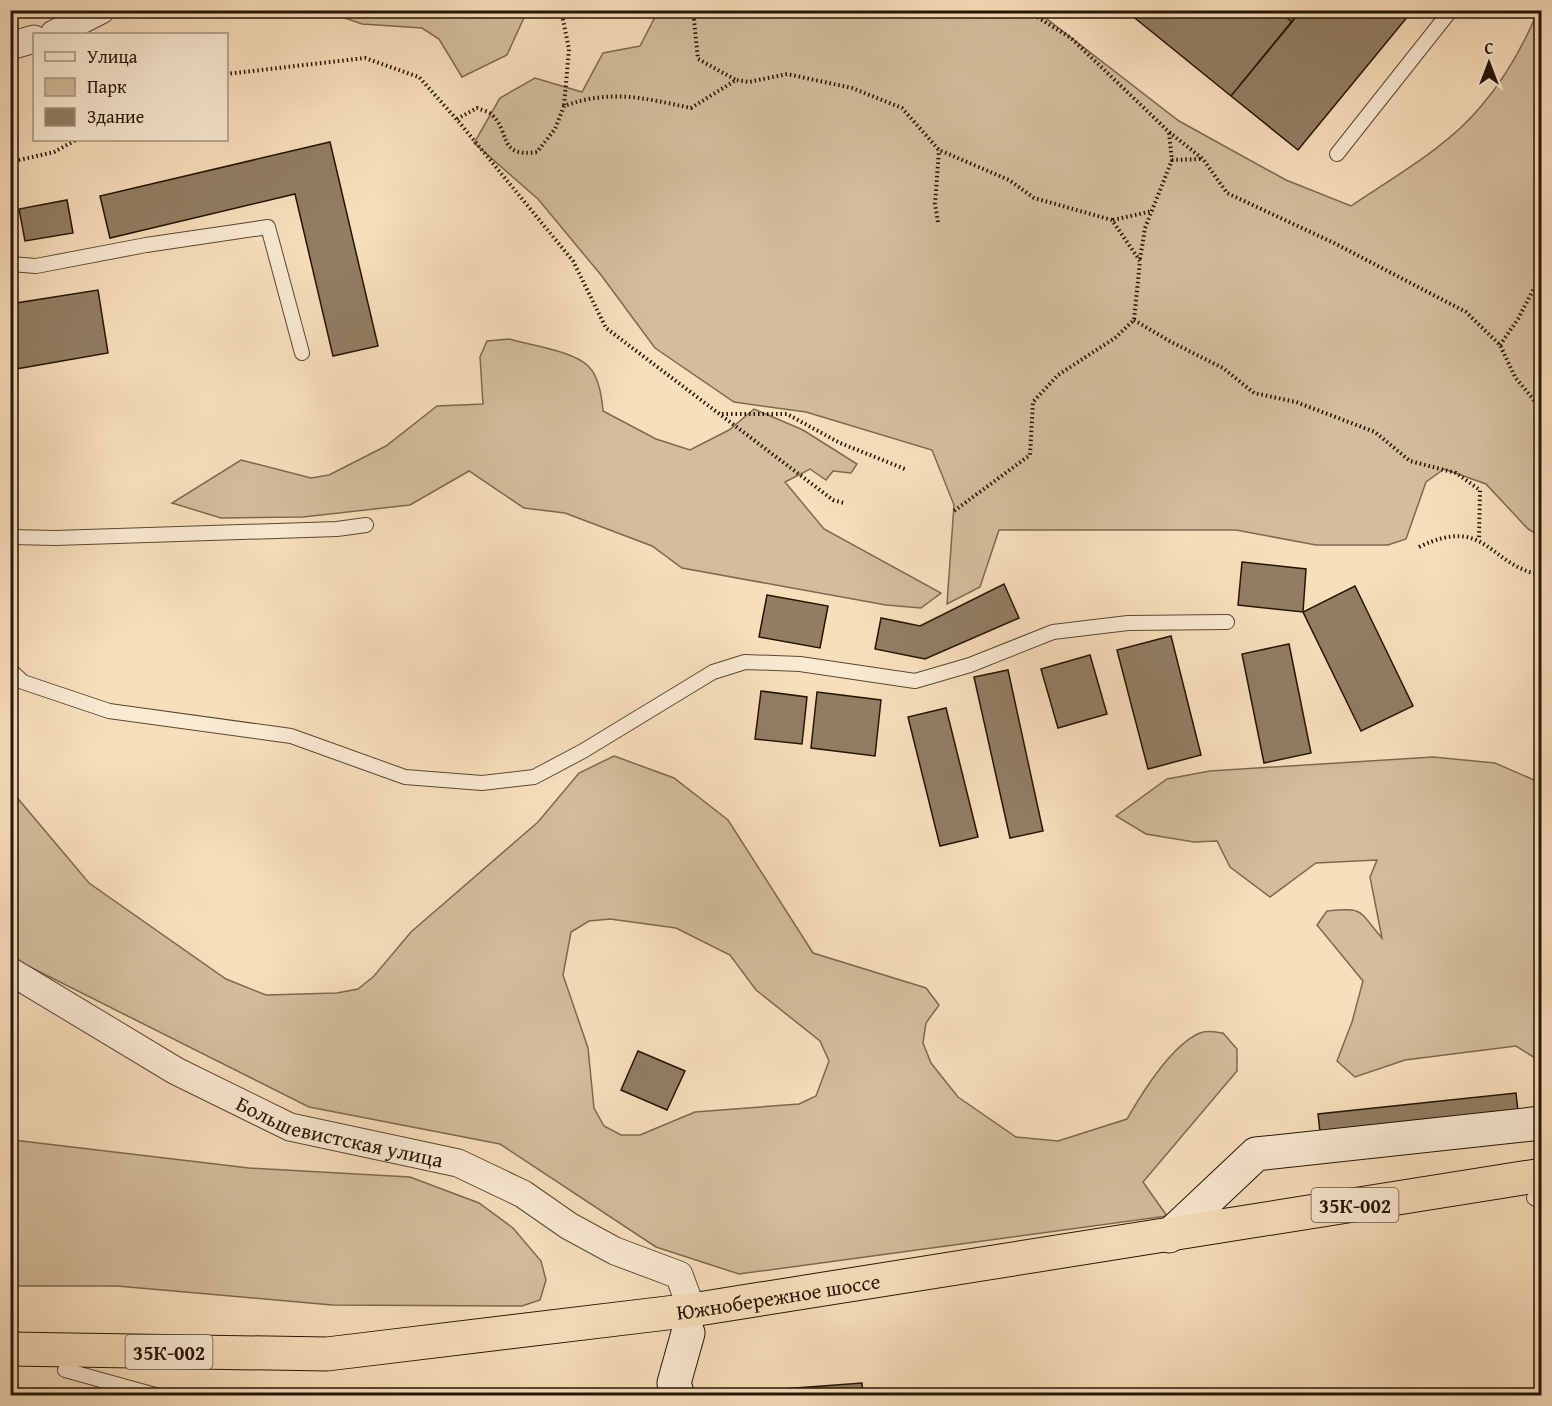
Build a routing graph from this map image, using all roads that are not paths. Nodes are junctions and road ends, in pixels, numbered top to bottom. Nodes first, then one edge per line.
1 (101, 10) edge
2 (1451, 10) edge
3 (56, 33) edge
4 (33, 39) edge
5 (10, 45) edge
6 (1337, 154) dead end
7 (10, 264) edge
8 (302, 353) dead end
9 (366, 525) dead end
10 (10, 537) edge
11 (1227, 621) dead end
12 (10, 670) edge
13 (10, 971) edge
14 (1542, 1124) edge
15 (1540, 1193) edge
16 (1169, 1236) junction
17 (690, 1321) junction
18 (10, 1349) edge
19 (10, 1369) edge
20 (66, 1370) junction
21 (159, 1395) edge
22 (678, 1395) edge

1 - 3 street
2 - 6 lane
4 - 5 street
7 - 8 lane
9 - 10 lane
11 - 12 lane
13 - 17 street, Большевистская улица
14 - 16 street
15 - 16 highway, Южнобережное шоссе / 35К-002
15 - 17 highway, Южнобережное шоссе
16 - 17 highway, Южнобережное шоссе
17 - 18 highway, Южнобережное шоссе / 35К-002
17 - 20 highway, Южнобережное шоссе / 35К-002
17 - 22 street
19 - 20 highway, Южнобережное шоссе / 35К-002
20 - 21 lane

